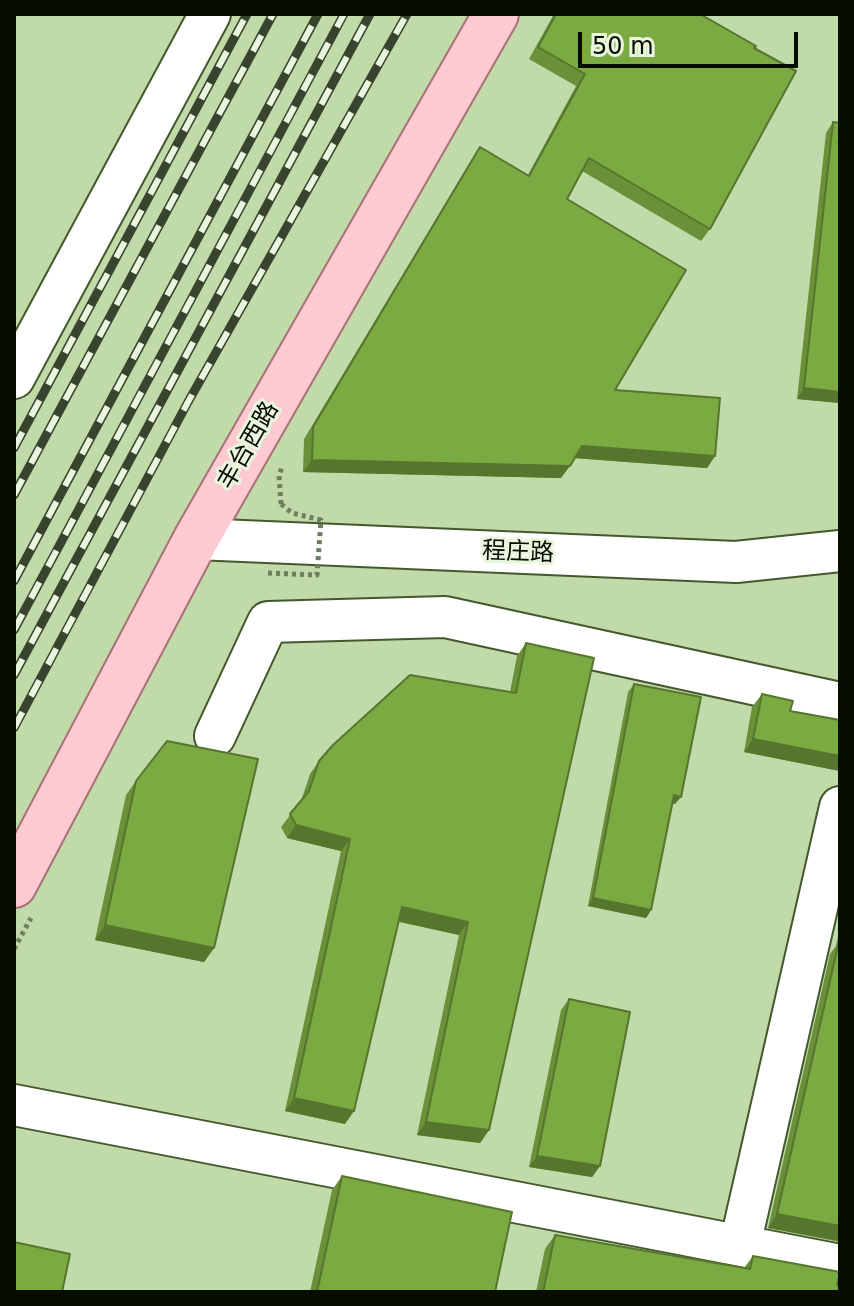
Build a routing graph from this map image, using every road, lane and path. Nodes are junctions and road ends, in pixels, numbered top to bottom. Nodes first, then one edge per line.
1 (210, 14) edge
2 (496, 14) edge
3 (14, 378) edge
4 (281, 504) dead end
5 (196, 539) junction
6 (840, 551) edge
7 (268, 573) dead end
8 (840, 703) edge
9 (215, 736) dead end
10 (840, 807) edge
11 (14, 885) edge
12 (14, 1105) edge
13 (740, 1245) junction
14 (840, 1265) edge

1 - 3 street
2 - 5 main road, 丰台西路
4 - 7 path, bridge
5 - 6 street, 程庄路
5 - 11 main road, 丰台西路
8 - 9 street
10 - 13 street
12 - 13 street
13 - 14 street

